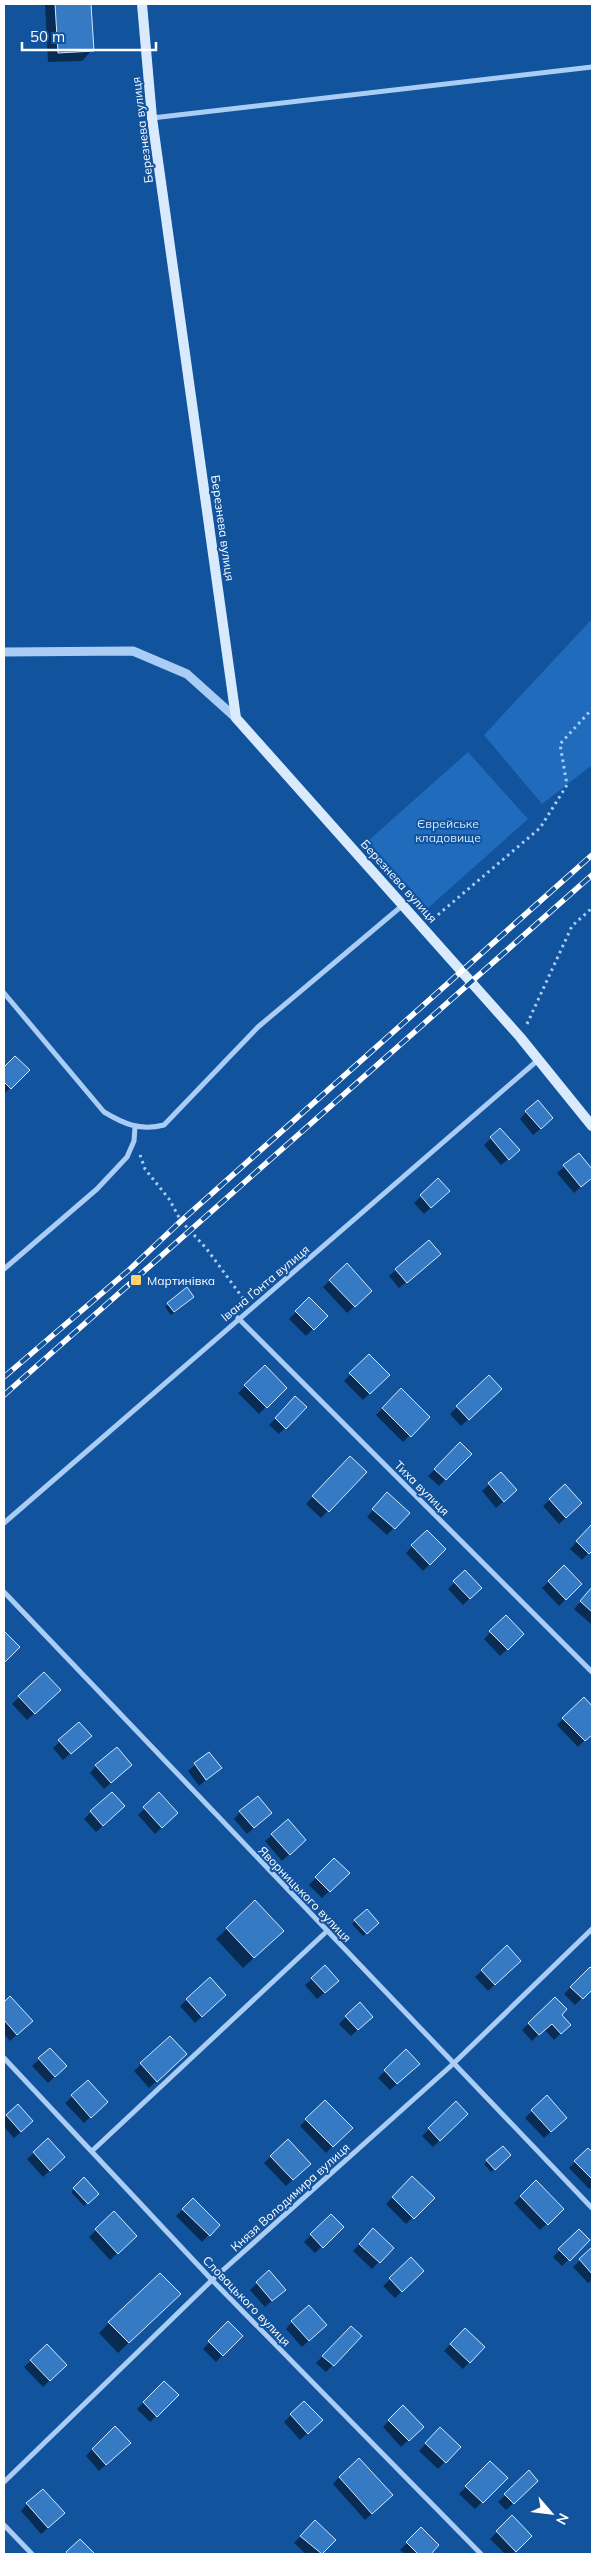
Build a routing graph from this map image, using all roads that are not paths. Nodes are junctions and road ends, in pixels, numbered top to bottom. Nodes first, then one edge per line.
1 (142, 4) edge
2 (592, 67) edge
3 (152, 118) junction
4 (4, 652) edge
5 (236, 718) junction
6 (403, 904) junction
7 (4, 993) edge
8 (539, 1059) junction
9 (592, 1126) edge
10 (135, 1127) junction
11 (4, 1269) edge
12 (238, 1318) junction
13 (4, 1523) edge
14 (4, 1592) edge
15 (592, 1672) edge
16 (592, 1929) edge
17 (326, 1932) junction
18 (4, 2058) edge
19 (453, 2064) junction
20 (92, 2151) junction
21 (592, 2208) edge
22 (212, 2280) junction
23 (4, 2482) edge
24 (4, 2525) edge
25 (32, 2554) edge
26 (481, 2554) edge

1 - 3 main road, Березнева вулиця
2 - 3 street
3 - 5 main road, Березнева вулиця
4 - 5 street
5 - 6 main road, Березнева вулиця
6 - 8 main road, Березнева вулиця
6 - 10 street
7 - 10 street
8 - 9 main road
8 - 12 street, Івана Ґонта вулиця
10 - 11 street
12 - 13 street, Івана Ґонта вулиця
12 - 15 street, Тиха вулиця
14 - 17 street, Яворницького вулиця
16 - 19 street, Князя Володимира вулиця
17 - 19 street, Яворницького вулиця
17 - 20 street
18 - 20 street, Словацького вулиця
19 - 21 street, Яворницького вулиця
19 - 22 street, Князя Володимира вулиця
20 - 22 street, Словацького вулиця
22 - 23 street, Князя Володимира вулиця
22 - 26 street, Словацького вулиця
24 - 25 street

